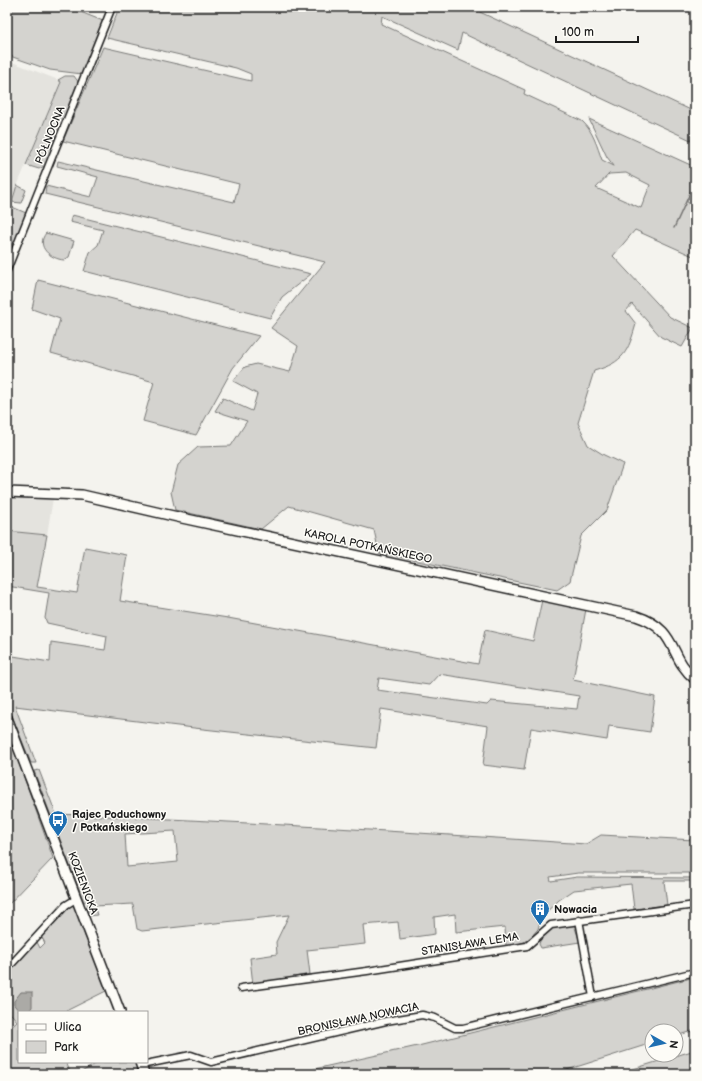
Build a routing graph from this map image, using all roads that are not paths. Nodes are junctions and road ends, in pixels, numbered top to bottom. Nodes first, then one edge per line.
1 (112, 7) edge
2 (7, 270) edge
3 (7, 492) edge
4 (695, 678) edge
5 (7, 718) edge
6 (76, 899) junction
7 (695, 905) edge
8 (578, 920) junction
9 (7, 969) edge
10 (695, 972) edge
11 (241, 988) dead end
12 (593, 997) junction
13 (120, 1011) edge
14 (148, 1062) edge
15 (140, 1063) edge
16 (144, 1074) edge

1 - 2 street, PÓŁNOCNA
3 - 4 street, KAROLA POTKAŃSKIEGO
5 - 6 street, KOZIENICKA
6 - 9 street
6 - 13 street, KOZIENICKA
7 - 8 street, STANISŁAWA LEMA
8 - 11 street, STANISŁAWA LEMA
8 - 12 street
10 - 12 street, BRONISŁAWA NOWACIA
12 - 14 street, BRONISŁAWA NOWACIA
15 - 16 street

